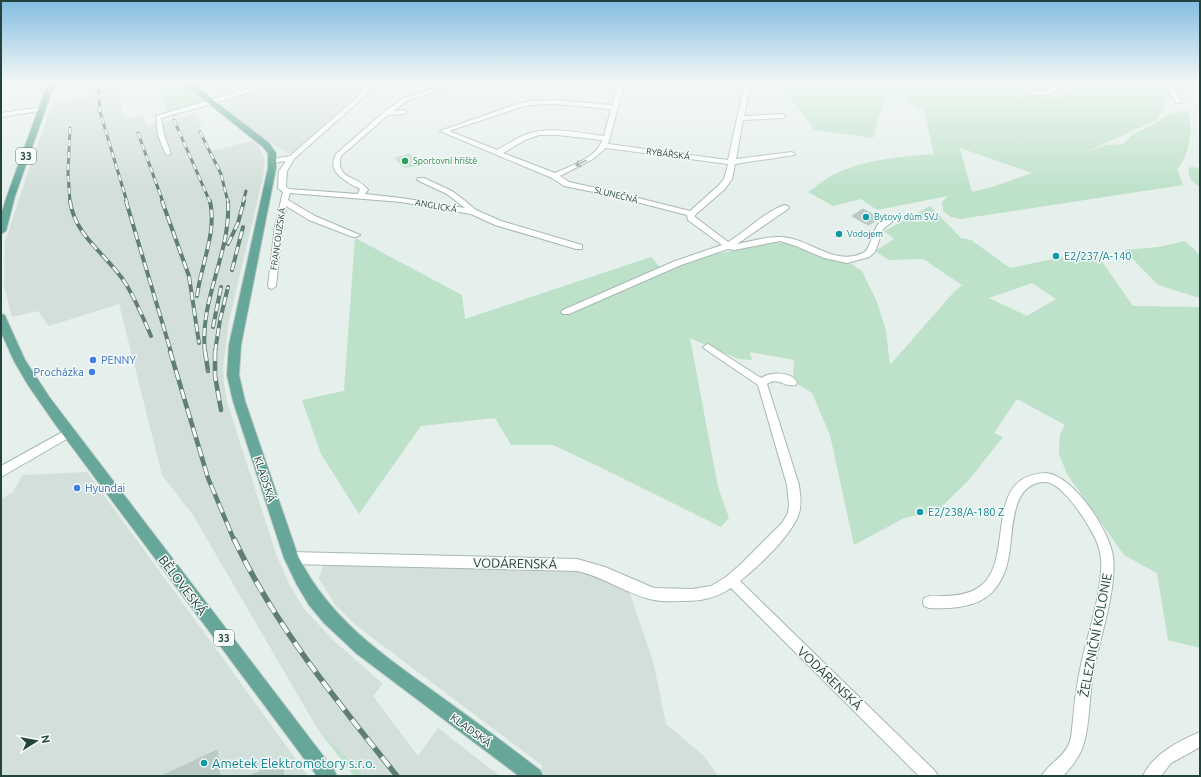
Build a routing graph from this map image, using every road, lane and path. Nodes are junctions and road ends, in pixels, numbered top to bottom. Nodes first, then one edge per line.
1 (40, 118) edge
2 (162, 118) edge
3 (230, 118) edge
4 (337, 118) edge
5 (380, 118) edge
6 (480, 118) edge
7 (611, 118) edge
8 (741, 118) edge
9 (606, 138) junction
10 (604, 146) junction
11 (497, 153) junction
12 (168, 154) dead end
13 (792, 154) dead end
14 (292, 158) junction
15 (273, 161) junction
16 (731, 162) junction
17 (555, 176) junction
18 (422, 180) dead end
19 (287, 192) junction
20 (360, 196) junction
21 (284, 201) junction
22 (785, 207) dead end
23 (472, 212) junction
24 (691, 214) junction
25 (889, 220) dead end
26 (1, 231) edge
27 (356, 235) dead end
28 (728, 246) junction
29 (579, 247) dead end
30 (272, 286) dead end
31 (566, 312) dead end
32 (1, 318) edge
33 (708, 347) dead end
34 (792, 382) dead end
35 (762, 383) junction
36 (68, 432) junction
37 (1, 472) edge
38 (291, 558) junction
39 (731, 580) junction
40 (929, 602) dead end
41 (1200, 739) edge
42 (1155, 775) edge
43 (328, 776) edge
44 (534, 776) edge
45 (930, 776) edge
46 (1050, 776) edge

1 - 26 main road, 33
2 - 12 street
3 - 15 main road
4 - 14 street
5 - 20 street
6 - 11 street, SLUNEČNÁ
7 - 9 street
8 - 16 street
9 - 10 street
9 - 11 street
10 - 16 street, RYBÁŘSKÁ
10 -> 17 street
11 - 17 street, SLUNEČNÁ
13 - 16 street, RYBÁŘSKÁ
14 - 15 street
14 - 19 street
15 - 38 main road, KLADSKÁ
16 - 24 street
17 - 24 street, SLUNEČNÁ
18 - 23 street
19 - 20 street, ANGLICKÁ
19 - 21 street
20 - 23 street, ANGLICKÁ
21 - 27 street, FRANCOUZSKÁ
21 - 30 street, FRANCOUZSKÁ
22 - 28 street
23 - 29 street, ANGLICKÁ
24 - 28 street
25 - 28 street
28 - 31 street
32 - 36 main road, BĚLOVESKÁ / 33
33 - 35 street
34 - 35 street
35 - 39 street, VODÁRENSKÁ
36 - 37 street
36 - 43 main road, BĚLOVESKÁ / 33
38 - 39 street, VODÁRENSKÁ
38 - 44 main road, KLADSKÁ
39 - 45 street, VODÁRENSKÁ
40 - 46 street, ŽELEZNIČNÍ KOLONIE
41 - 42 street

